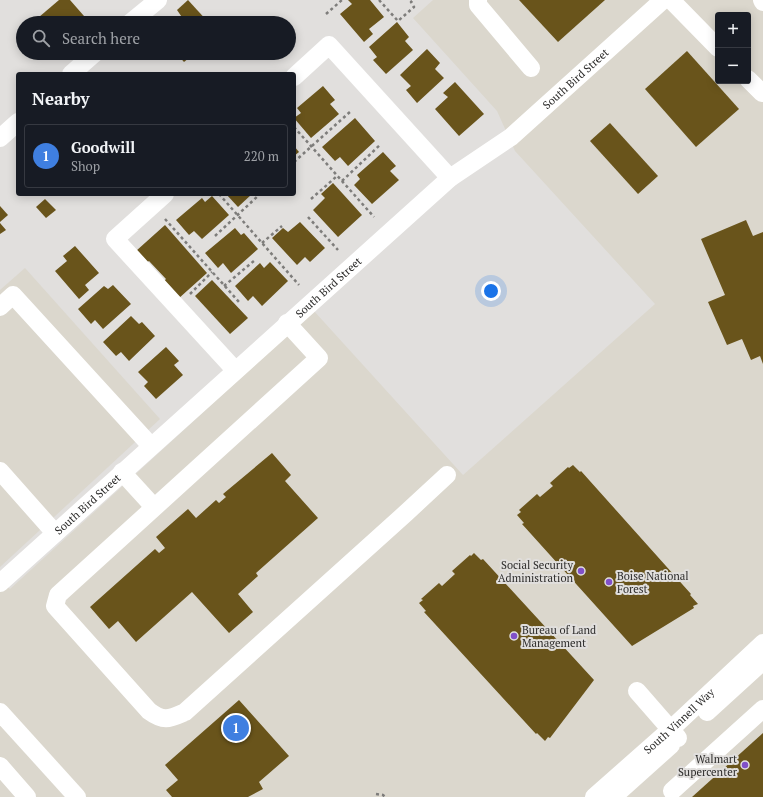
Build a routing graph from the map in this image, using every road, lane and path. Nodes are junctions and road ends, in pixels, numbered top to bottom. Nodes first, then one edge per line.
1 (158, 0) edge
2 (342, 0) edge
3 (379, 0) edge
4 (413, 0) edge
5 (478, 0) edge
6 (663, 0) edge
7 (671, 0) edge
8 (326, 14) dead end
9 (139, 16) edge
10 (715, 45) edge
11 (87, 60) edge
12 (531, 68) dead end
13 (73, 72) edge
14 (296, 75) edge
15 (751, 82) edge
16 (762, 94) dead end
17 (351, 110) dead end
18 (16, 124) edge
19 (296, 129) edge
20 (0, 138) edge
21 (381, 144) dead end
22 (311, 146) junction
23 (296, 160) edge
24 (337, 176) junction
25 (450, 178) junction
26 (342, 181) junction
27 (163, 196) edge
28 (221, 196) edge
29 (258, 196) edge
30 (310, 199) dead end
31 (238, 215) junction
32 (308, 216) dead end
33 (374, 217) dead end
34 (165, 219) dead end
35 (282, 226) dead end
36 (215, 236) dead end
37 (262, 243) junction
38 (338, 250) dead end
39 (255, 260) dead end
40 (212, 272) junction
41 (299, 285) dead end
42 (224, 286) junction
43 (190, 294) dead end
44 (239, 302) dead end
45 (0, 307) edge
46 (287, 323) junction
47 (235, 370) junction
48 (151, 446) junction
49 (0, 472) edge
50 (122, 472) junction
51 (447, 474) dead end
52 (154, 507) junction
53 (55, 533) junction
54 (0, 583) edge
55 (763, 643) edge
56 (763, 660) edge
57 (637, 691) dead end
58 (763, 709) edge
59 (0, 712) edge
60 (675, 734) junction
61 (0, 766) edge
62 (672, 791) dead end
63 (376, 794) dead end
64 (27, 797) edge
65 (77, 797) edge
66 (385, 797) edge
67 (594, 797) edge
68 (613, 797) edge

1 - 9 street
2 - 8 path
3 - 4 path
5 - 12 street
6 - 25 street, South Bird Street
7 - 10 street
11 - 13 street
14 - 25 street
15 - 16 street
17 - 22 path
18 - 20 street
19 - 22 path
21 - 26 path
22 - 23 path
22 - 24 path
24 - 26 path
24 - 30 path
25 - 46 street, South Bird Street
26 - 33 path
27 - 47 street
28 - 31 path
29 - 31 path
31 - 36 path
31 - 37 path
32 - 38 path
34 - 40 path
35 - 37 path
37 - 41 path
39 - 42 path
40 - 42 path
40 - 43 path
42 - 44 path
45 - 48 street
46 - 47 street, South Bird Street
46 - 52 street
47 - 48 street, South Bird Street
48 - 50 street, South Bird Street
49 - 53 street
50 - 52 street
50 - 53 street, South Bird Street
51 - 52 street
53 - 54 street, South Bird Street
55 - 60 street, South Vinnell Way
56 - 60 street, South Vinnell Way
57 - 60 street
58 - 62 street
59 - 65 street
60 - 67 street, South Vinnell Way
60 - 68 street, South Vinnell Way
61 - 64 street
63 - 66 path

